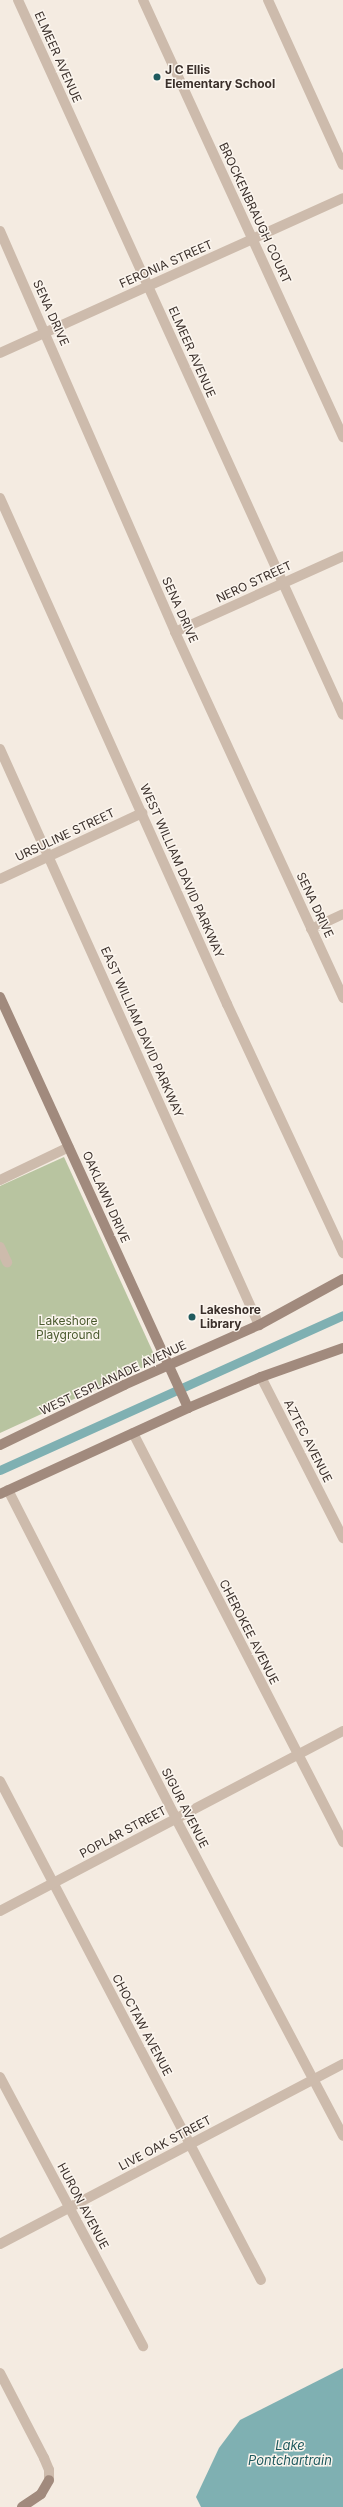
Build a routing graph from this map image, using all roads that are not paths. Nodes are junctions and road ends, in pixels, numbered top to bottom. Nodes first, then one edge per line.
1 (18, 0) edge
2 (143, 0) edge
3 (268, 0) edge
4 (343, 165) edge
5 (343, 198) edge
6 (0, 231) edge
7 (252, 239) junction
8 (148, 286) junction
9 (45, 332) junction
10 (0, 353) edge
11 (343, 437) edge
12 (0, 498) edge
13 (343, 556) edge
14 (282, 583) junction
15 (175, 632) junction
16 (343, 715) edge
17 (0, 749) edge
18 (142, 813) junction
19 (49, 857) junction
20 (0, 879) edge
21 (343, 914) edge
22 (311, 929) junction
23 (0, 997) edge
24 (343, 998) edge
25 (69, 1147) junction
26 (0, 1180) edge
27 (0, 1247) edge
28 (343, 1253) edge
29 (7, 1262) dead end
30 (343, 1279) edge
31 (260, 1325) junction
32 (343, 1348) edge
33 (169, 1366) junction
34 (261, 1378) junction
35 (186, 1404) junction
36 (133, 1433) junction
37 (0, 1445) edge
38 (4, 1492) edge
39 (343, 1538) edge
40 (343, 1731) edge
41 (296, 1755) junction
42 (0, 1781) edge
43 (176, 1818) junction
44 (343, 1842) edge
45 (53, 1883) junction
46 (0, 1911) edge
47 (343, 2064) edge
48 (0, 2077) edge
49 (313, 2080) junction
50 (343, 2136) edge
51 (190, 2145) junction
52 (70, 2208) junction
53 (0, 2244) edge
54 (261, 2280) dead end
55 (143, 2346) dead end
56 (0, 2373) edge
57 (49, 2480) joint
58 (22, 2507) edge

1 - 8 street, ELMEER AVENUE
2 - 7 street, BROCKENBRAUGH COURT
3 - 4 street
5 - 7 street, FERONIA STREET
6 - 9 street, SENA DRIVE
7 - 8 street, FERONIA STREET
7 - 11 street, BROCKENBRAUGH COURT
8 - 9 street, FERONIA STREET
8 - 14 street, ELMEER AVENUE
9 - 10 street, FERONIA STREET
9 - 15 street, SENA DRIVE
12 - 18 street, WEST WILLIAM DAVID PARKWAY
13 - 14 street, NERO STREET
14 - 15 street, NERO STREET
14 - 16 street, ELMEER AVENUE
15 - 22 street, SENA DRIVE
17 - 19 street, EAST WILLIAM DAVID PARKWAY
18 - 19 street, URSULINE STREET
18 - 28 street, WEST WILLIAM DAVID PARKWAY
19 - 20 street, URSULINE STREET
19 - 31 street, EAST WILLIAM DAVID PARKWAY
21 - 22 street
22 - 24 street, SENA DRIVE
23 - 25 main road, OAKLAWN DRIVE
25 - 26 street
25 - 33 main road, OAKLAWN DRIVE
27 - 29 street
30 - 31 main road, WEST ESPLANADE AVENUE
31 - 33 main road, WEST ESPLANADE AVENUE
32 - 34 main road
33 - 35 main road, OAKLAWN DRIVE
33 - 37 main road, WEST ESPLANADE AVENUE
34 - 35 main road
34 - 39 street, AZTEC AVENUE
35 - 36 main road
36 - 38 main road
36 - 41 street, CHEROKEE AVENUE
38 - 43 street, SIGUR AVENUE
40 - 41 street, POPLAR STREET
41 - 43 street, POPLAR STREET
41 - 44 street, CHEROKEE AVENUE
42 - 45 street, CHOCTAW AVENUE
43 - 45 street, POPLAR STREET
43 - 49 street, SIGUR AVENUE
45 - 46 street, POPLAR STREET
45 - 51 street, CHOCTAW AVENUE
47 - 49 street, LIVE OAK STREET
48 - 52 street, HURON AVENUE
49 - 50 street, SIGUR AVENUE
49 - 51 street, LIVE OAK STREET
51 - 52 street, LIVE OAK STREET
51 - 54 street, CHOCTAW AVENUE
52 - 53 street, LIVE OAK STREET
52 - 55 street, HURON AVENUE
56 - 57 street
57 - 58 main road

